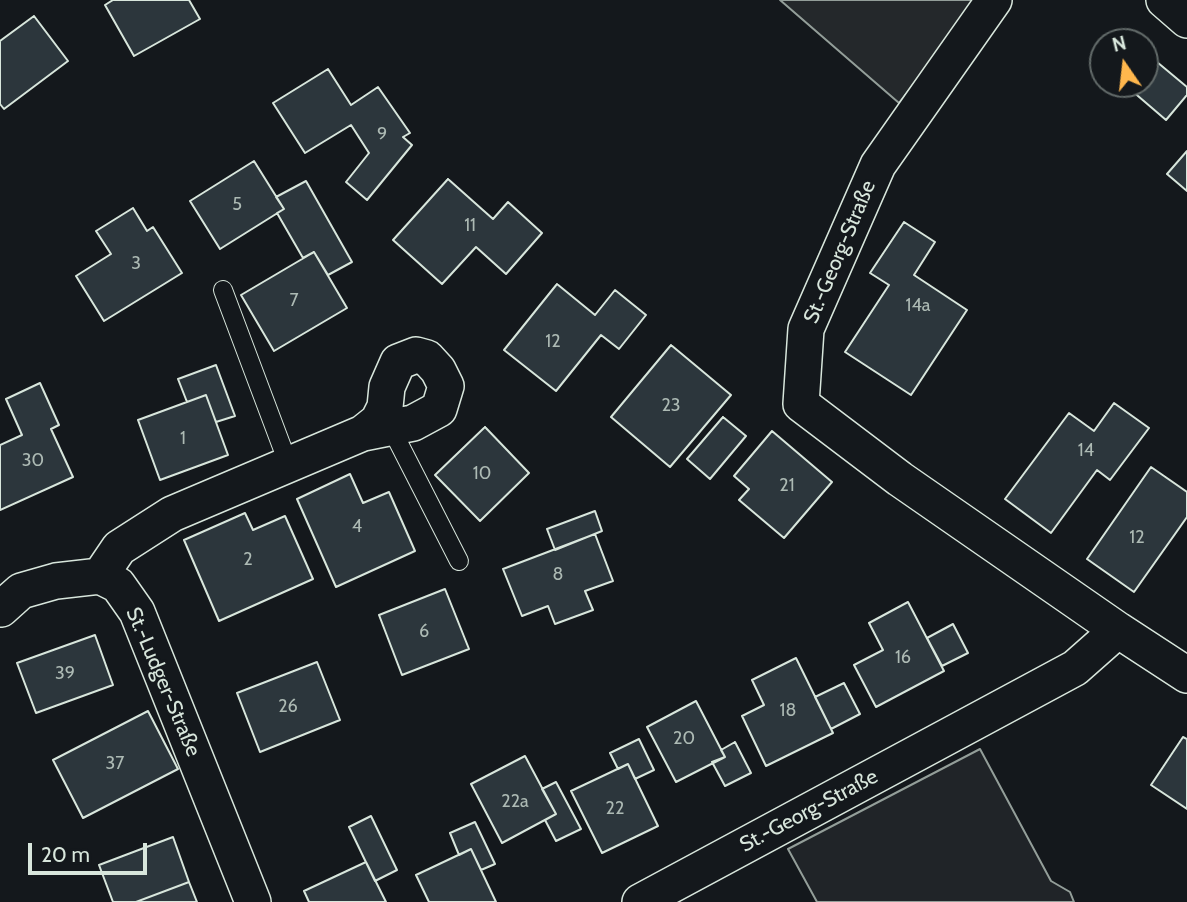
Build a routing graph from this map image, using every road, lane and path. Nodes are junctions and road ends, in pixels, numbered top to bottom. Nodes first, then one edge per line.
1 (994, 0) edge
2 (1164, 0) edge
3 (1187, 20) edge
4 (223, 290) dead end
5 (377, 430) joint
6 (288, 463) junction
7 (459, 561) dead end
8 (100, 576) junction
9 (0, 609) edge
10 (1118, 630) junction
11 (1187, 676) edge
12 (253, 902) edge
13 (640, 902) edge

1 - 10 street, St.-Georg-Straße
2 - 3 street
4 - 6 lane
5 - 6 street
5 - 7 lane
6 - 8 street
8 - 9 street
8 - 12 street, St.-Ludger-Straße
10 - 11 street, St.-Georg-Straße
10 - 13 street, St.-Georg-Straße

